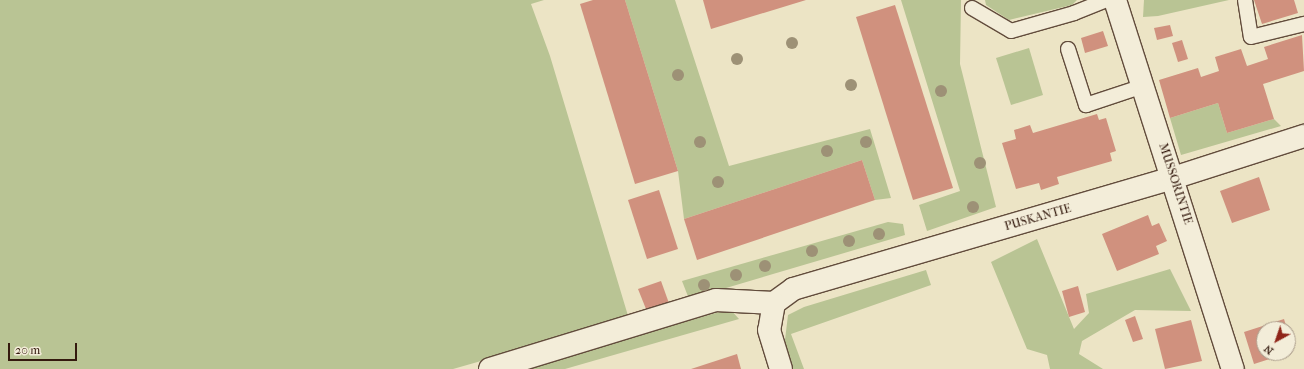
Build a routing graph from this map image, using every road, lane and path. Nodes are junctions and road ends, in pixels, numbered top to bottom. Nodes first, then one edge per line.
1 (1107, 0) edge
2 (1115, 0) edge
3 (1245, 0) edge
4 (972, 8) dead end
5 (1304, 24) edge
6 (1068, 49) dead end
7 (1143, 86) junction
8 (1304, 136) edge
9 (1173, 178) junction
10 (774, 303) junction
11 (490, 369) edge
12 (781, 369) edge
13 (1233, 369) edge

1 - 4 lane
2 - 7 street, MUSSORINTIE
3 - 5 lane
6 - 7 lane
7 - 9 street, MUSSORINTIE
8 - 9 street, PUSKANTIE
9 - 10 street, PUSKANTIE
9 - 13 street, MUSSORINTIE
10 - 11 street
10 - 12 street

